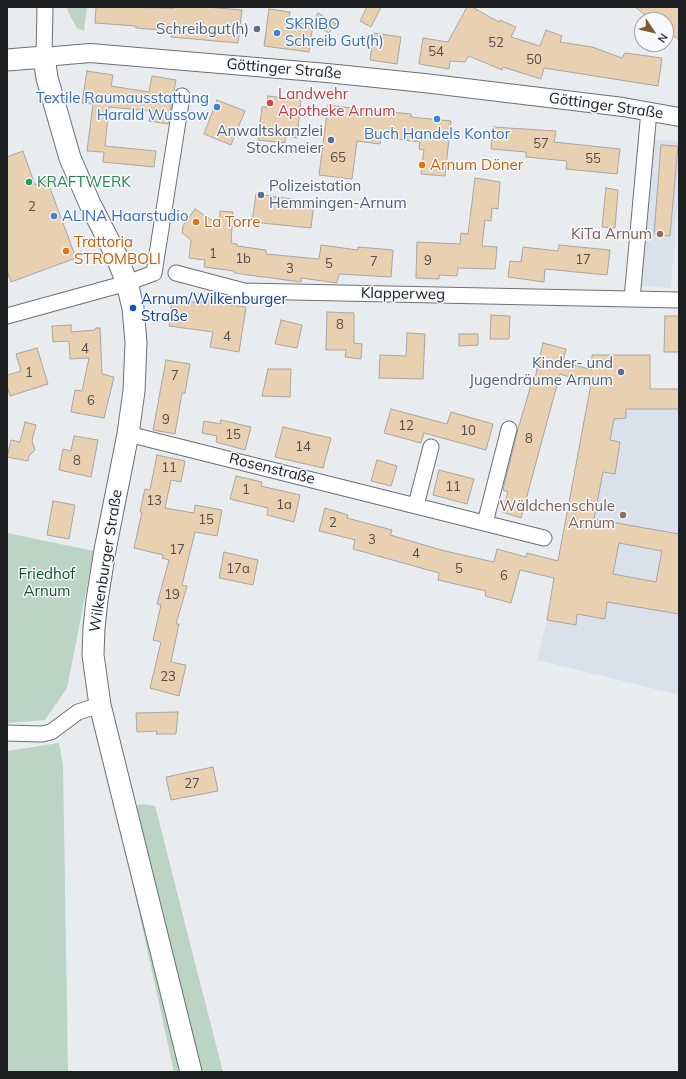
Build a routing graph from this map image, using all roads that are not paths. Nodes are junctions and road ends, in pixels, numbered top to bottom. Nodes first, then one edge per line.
1 (45, 7) edge
2 (44, 57) junction
3 (7, 60) edge
4 (182, 96) dead end
5 (649, 111) junction
6 (679, 117) edge
7 (176, 273) dead end
8 (127, 283) junction
9 (632, 299) junction
10 (679, 300) edge
11 (7, 316) edge
12 (509, 429) dead end
13 (128, 434) junction
14 (431, 447) dead end
15 (416, 506) junction
16 (485, 523) junction
17 (544, 538) dead end
18 (100, 705) junction
19 (7, 733) edge
20 (191, 1072) edge

1 - 2 street
2 - 3 main road, Göttinger Straße
2 - 5 street, Göttinger Straße
2 - 8 main road, Wilkenburger Straße
4 - 8 street
5 - 6 street, Göttinger Straße
5 - 9 street
7 - 9 street, Klapperweg
8 - 11 street
8 - 13 main road, Wilkenburger Straße
9 - 10 street, Klapperweg
12 - 16 street
13 - 15 street, Rosenstraße
13 - 18 main road, Wilkenburger Straße
14 - 15 street
15 - 16 street, Rosenstraße
16 - 17 street, Rosenstraße
18 - 19 street
18 - 20 main road, Wilkenburger Straße

